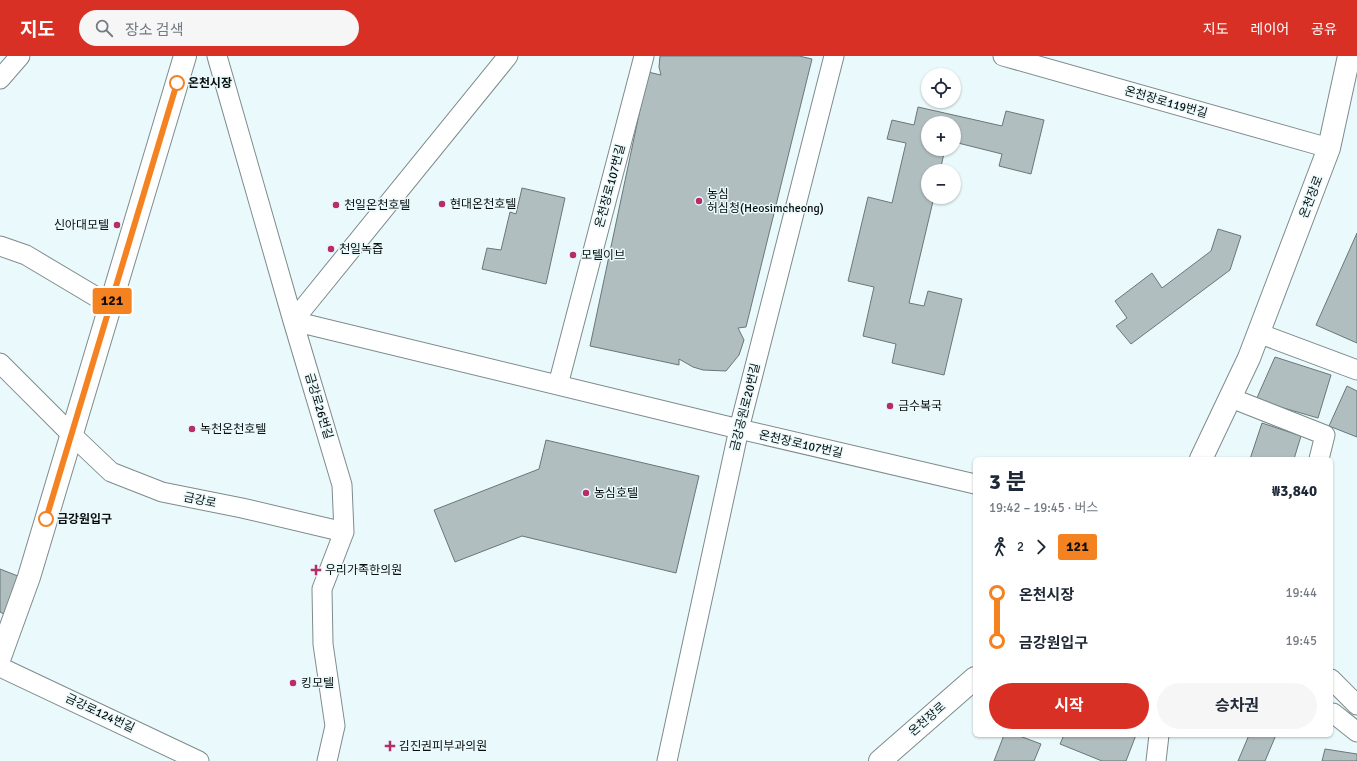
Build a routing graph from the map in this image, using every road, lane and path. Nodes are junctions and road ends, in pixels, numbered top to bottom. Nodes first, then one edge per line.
1 (20, 56) edge
2 (185, 56) edge
3 (217, 56) edge
4 (508, 56) edge
5 (644, 56) edge
6 (834, 56) edge
7 (1003, 56) edge
8 (1349, 56) edge
9 (0, 79) edge
10 (1329, 148) junction
11 (0, 246) edge
12 (110, 305) junction
13 (293, 321) junction
14 (1258, 333) junction
15 (0, 363) edge
16 (1357, 370) edge
17 (558, 385) junction
18 (1230, 398) junction
19 (739, 429) junction
20 (72, 435) junction
21 (1202, 457) edge
22 (1320, 457) edge
23 (973, 484) edge
24 (344, 532) junction
25 (0, 657) edge
26 (0, 667) edge
27 (973, 680) edge
28 (1333, 680) edge
29 (1357, 705) edge
30 (1333, 713) edge
31 (1357, 732) edge
32 (1159, 737) edge
33 (199, 761) edge
34 (327, 761) edge
35 (667, 761) edge
36 (880, 761) edge
37 (1156, 761) edge

1 - 9 street
2 - 12 street
3 - 13 street, 금강로26번길
4 - 13 street
5 - 17 street, 온천장로107번길
6 - 19 street, 금강공원로20번길
7 - 10 street, 온천장로119번길
8 - 10 street, 온천장로
10 - 14 street, 온천장로
11 - 12 street
12 - 20 street
13 - 17 street, 온천장로107번길
13 - 24 street, 금강로26번길
14 - 16 street
14 - 18 street, 온천장로
15 - 20 street, 금강로
17 - 19 street, 온천장로107번길
18 - 21 street, 온천장로
18 - 22 street
19 - 23 street, 온천장로107번길
19 - 35 street, 금강공원로20번길
20 - 24 street, 금강로
20 - 25 street
24 - 34 street, 금강로26번길
26 - 33 street, 금강로124번길
27 - 36 street, 온천장로
28 - 29 street
30 - 31 street
32 - 37 street

